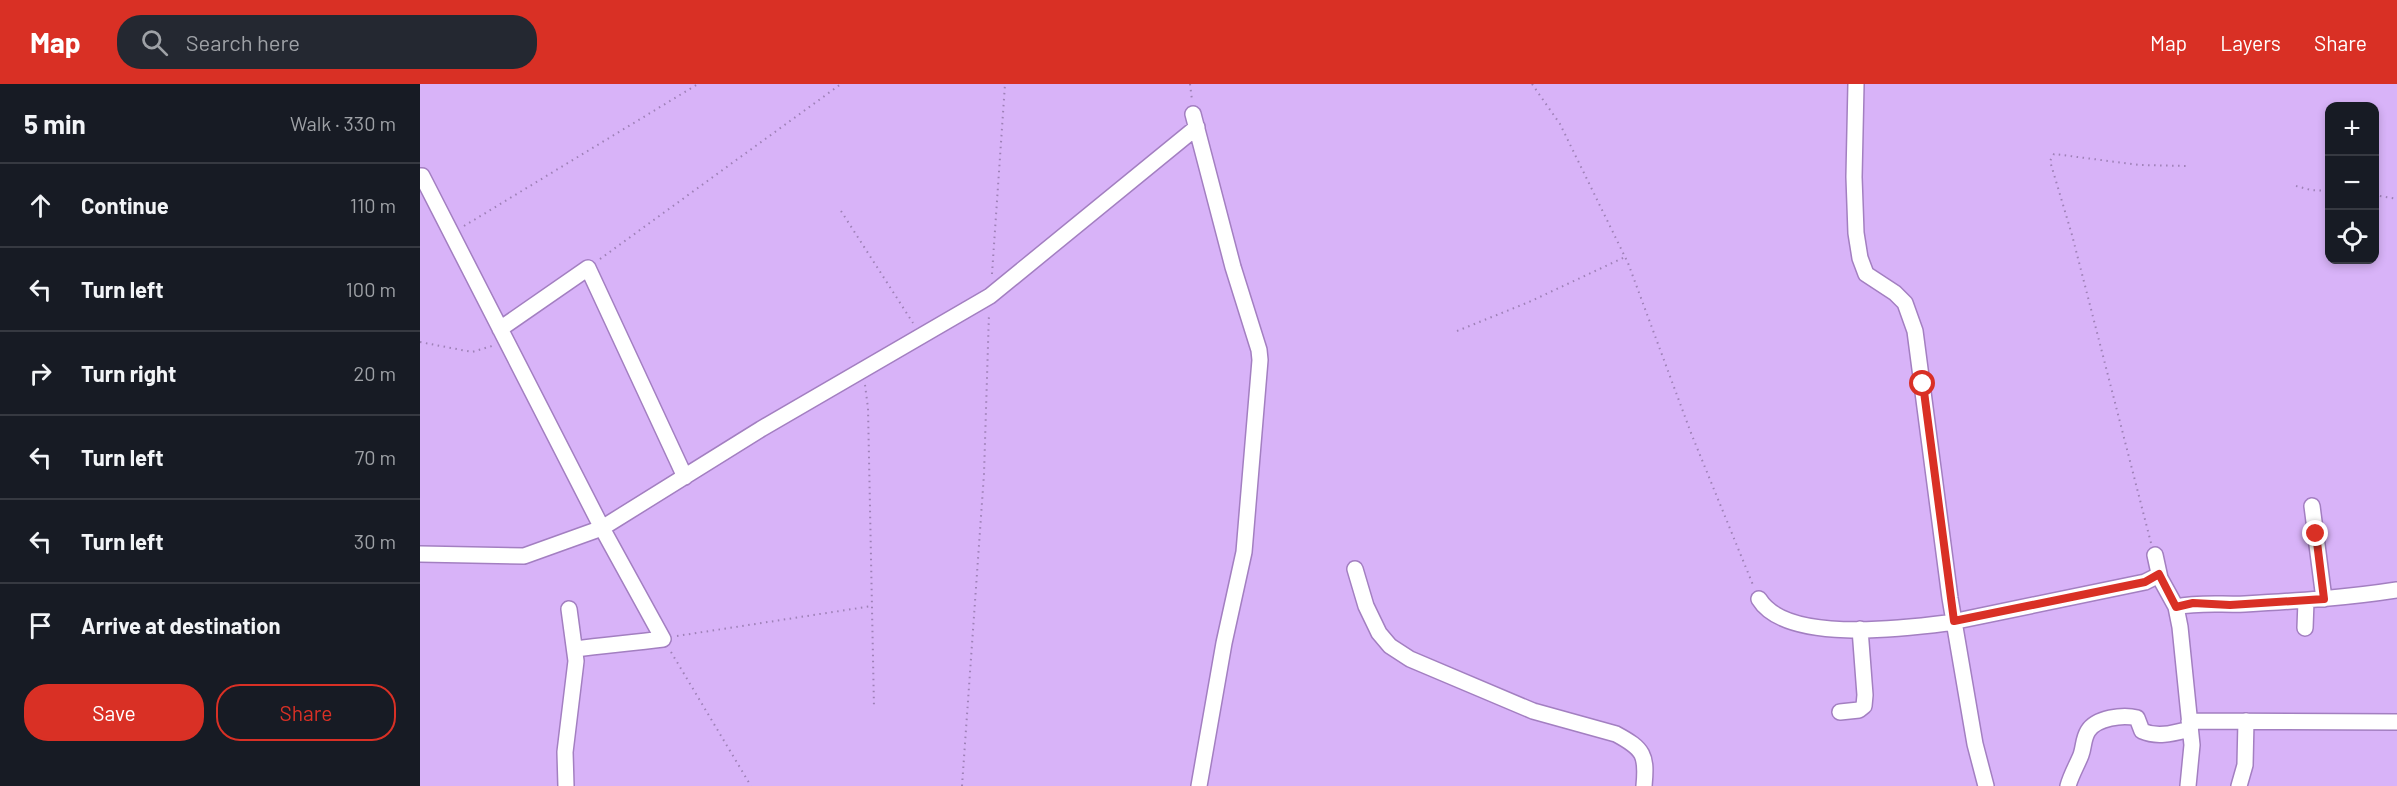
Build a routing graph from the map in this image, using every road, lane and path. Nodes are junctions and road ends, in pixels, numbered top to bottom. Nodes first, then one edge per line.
1 (698, 84) edge
2 (841, 84) edge
3 (1005, 84) edge
4 (1532, 84) edge
5 (1856, 84) edge
6 (2187, 166) dead end
7 (420, 176) edge
8 (2296, 186) dead end
9 (2325, 190) edge
10 (2379, 196) edge
11 (2397, 198) edge
12 (841, 211) dead end
13 (451, 234) junction
14 (1625, 257) junction
15 (588, 268) junction
16 (992, 294) junction
17 (1457, 331) dead end
18 (503, 334) junction
19 (921, 336) junction
20 (420, 342) edge
21 (862, 370) junction
22 (685, 477) junction
23 (2312, 506) dead end
24 (602, 528) junction
25 (420, 554) edge
26 (2155, 555) joint
27 (1355, 569) dead end
28 (2159, 574) junction
29 (2397, 590) edge
30 (1759, 598) joint
31 (2324, 599) junction
32 (2306, 601) junction
33 (872, 606) junction
34 (2176, 607) junction
35 (569, 609) dead end
36 (1954, 621) junction
37 (2306, 628) dead end
38 (1860, 629) junction
39 (663, 639) junction
40 (575, 649) junction
41 (874, 708) dead end
42 (1840, 712) dead end
43 (2246, 721) junction
44 (2397, 722) edge
45 (2190, 725) junction
46 (566, 786) edge
47 (751, 786) edge
48 (962, 786) edge
49 (1199, 786) edge
50 (1644, 786) edge
51 (1986, 786) edge
52 (2068, 786) edge
53 (2187, 786) edge
54 (2239, 786) edge

1 - 13 path
2 - 15 path
3 - 16 path
4 - 14 path
5 - 36 street
6 - 26 path
7 - 13 street
8 - 9 path
10 - 11 path
12 - 19 path
13 - 18 street
14 - 17 path
14 - 30 path
15 - 18 street
15 - 22 street
16 - 19 street
16 - 48 path
16 - 49 street
18 - 20 path
18 - 24 street
19 - 21 street
21 - 22 street
21 - 33 path
22 - 24 street
23 - 31 street
24 - 25 street
24 - 39 street
26 - 28 street
27 - 50 street
28 - 34 street
28 - 36 street
29 - 31 street
30 - 38 street
31 - 32 street
32 - 34 street
32 - 37 street
33 - 39 path
33 - 41 path
34 - 45 street
35 - 40 street
36 - 38 street
36 - 51 street
38 - 42 street
39 - 40 street
39 - 47 path
40 - 46 street
43 - 44 street
43 - 45 street
43 - 54 street
45 - 52 street
45 - 53 street

